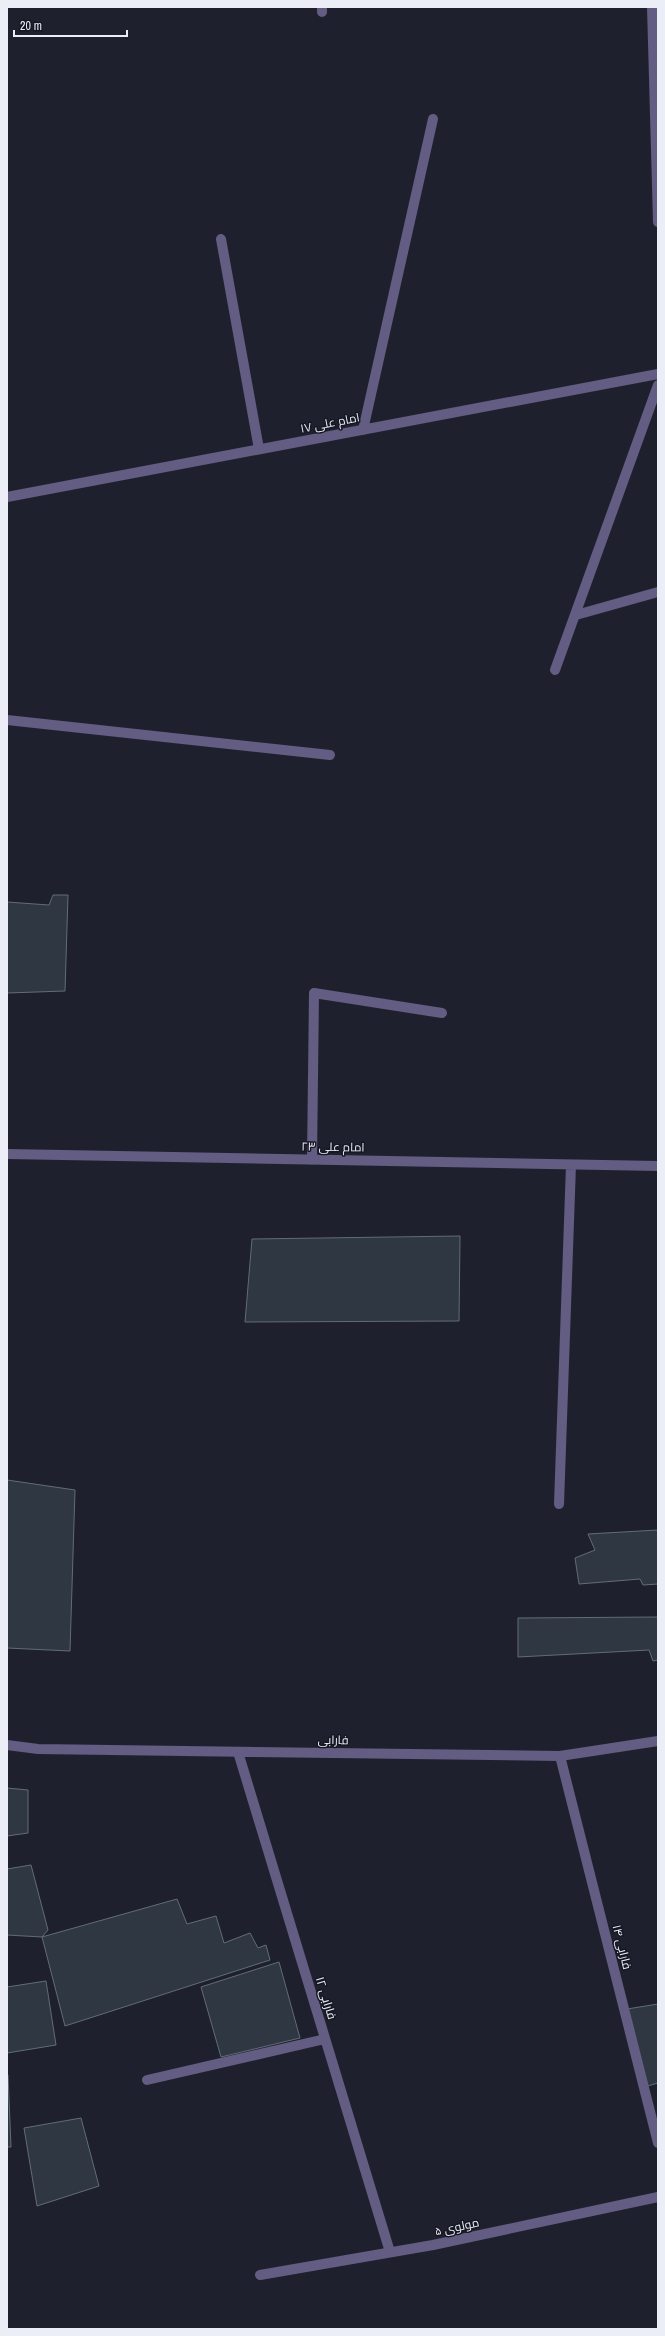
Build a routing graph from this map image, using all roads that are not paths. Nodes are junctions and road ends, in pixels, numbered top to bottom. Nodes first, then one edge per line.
1 (652, 7) edge
2 (433, 119) dead end
3 (658, 222) edge
4 (221, 238) dead end
5 (658, 374) edge
6 (658, 385) edge
7 (363, 430) junction
8 (258, 449) junction
9 (7, 497) edge
10 (658, 592) edge
11 (576, 615) junction
12 (555, 670) dead end
13 (7, 720) edge
14 (330, 755) dead end
15 (442, 1013) dead end
16 (7, 1154) edge
17 (312, 1160) junction
18 (571, 1165) junction
19 (658, 1166) edge
20 (559, 1504) dead end
21 (658, 1741) edge
22 (7, 1745) edge
23 (238, 1752) junction
24 (560, 1756) junction
25 (325, 2039) junction
26 (147, 2080) dead end
27 (658, 2143) edge
28 (658, 2197) edge
29 (390, 2252) junction
30 (260, 2275) dead end

1 - 3 street
2 - 7 street
4 - 8 street
5 - 7 street, امام علی ۱۷
6 - 11 street
7 - 8 street, امام علی ۱۷
8 - 9 street, امام علی ۱۷
10 - 11 street
11 - 12 street
13 - 14 street
15 - 17 street
16 - 17 street, امام علی ۲۳
17 - 18 street, امام علی ۲۳
18 - 19 street, امام علی ۲۳
18 - 20 street
21 - 24 street, فارابی
22 - 23 street, فارابی
23 - 24 street, فارابی
23 - 25 street, فارابی ۱۲
24 - 27 street, فارابی ۱۴
25 - 26 street
25 - 29 street, فارابی ۱۲
28 - 29 street, مولوی ۵
29 - 30 street, مولوی ۵

